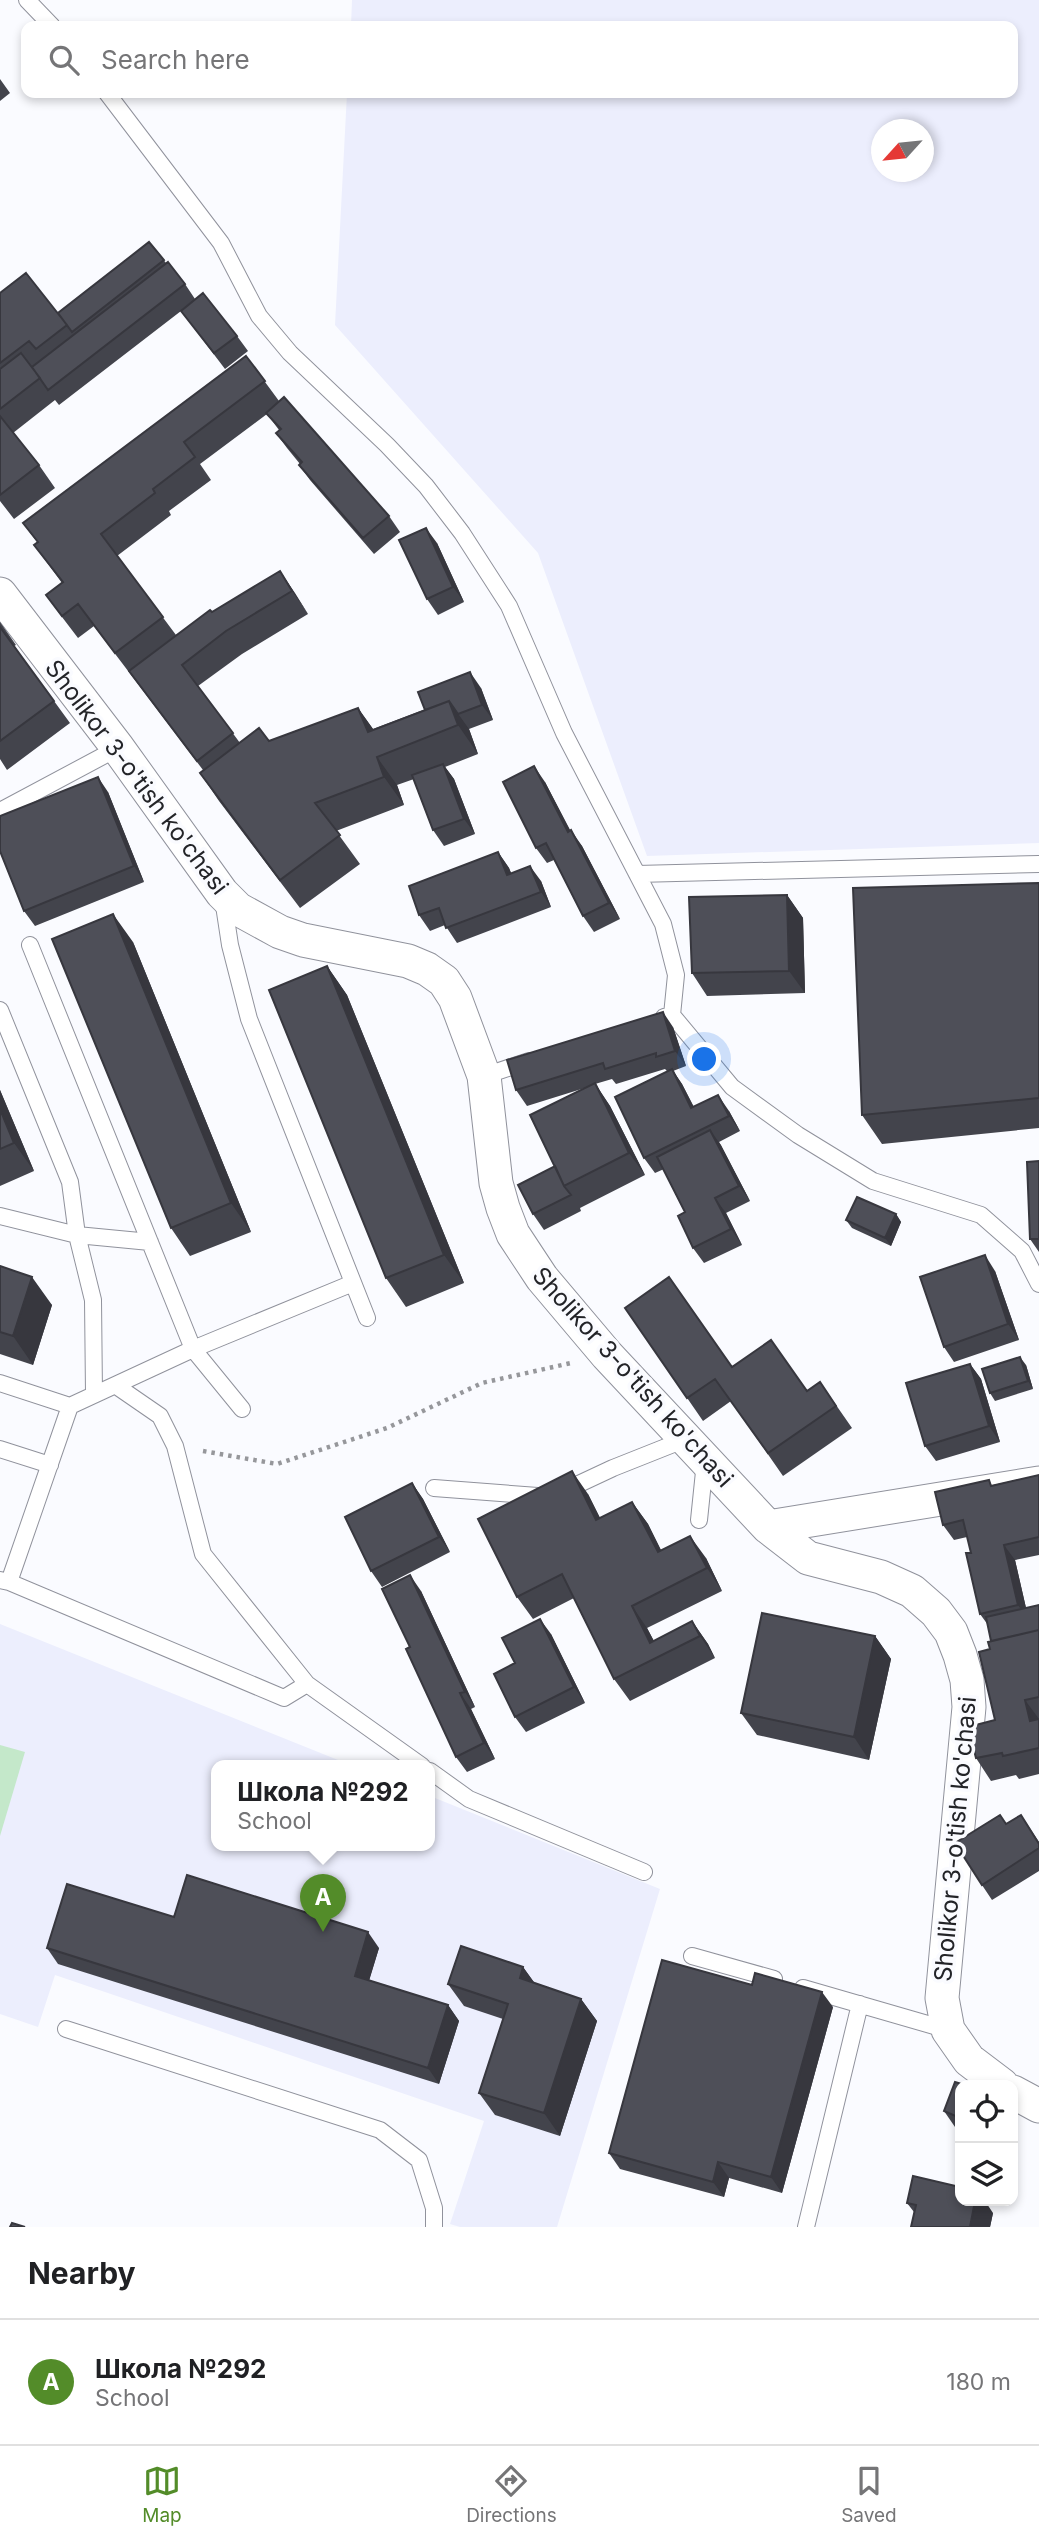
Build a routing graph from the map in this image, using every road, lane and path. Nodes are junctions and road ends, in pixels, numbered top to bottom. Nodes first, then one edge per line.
1 (27, 0) edge
2 (47, 21) edge
3 (111, 98) edge
4 (0, 594) edge
5 (118, 748) junction
6 (0, 811) edge
7 (1039, 864) edge
8 (637, 874) junction
9 (222, 893) junction
10 (30, 945) dead end
11 (0, 1010) edge
12 (672, 1014) junction
13 (647, 1023) edge
14 (547, 1055) edge
15 (484, 1076) junction
16 (0, 1216) edge
17 (77, 1235) junction
18 (150, 1242) junction
19 (353, 1283) junction
20 (1039, 1284) edge
21 (367, 1318) dead end
22 (193, 1349) junction
23 (607, 1355) junction
24 (0, 1383) edge
25 (114, 1385) junction
26 (94, 1394) junction
27 (70, 1406) junction
28 (242, 1409) dead end
29 (175, 1446) junction
30 (0, 1449) edge
31 (695, 1449) junction
32 (50, 1465) junction
33 (1039, 1483) edge
34 (434, 1488) dead end
35 (699, 1520) dead end
36 (768, 1527) junction
37 (4, 1581) edge
38 (307, 1684) junction
39 (414, 1760) edge
40 (435, 1775) edge
41 (644, 1872) dead end
42 (692, 1956) dead end
43 (860, 2004) junction
44 (66, 2029) dead end
45 (948, 2030) junction
46 (996, 2080) edge
47 (1018, 2095) edge
48 (1039, 2106) edge
49 (434, 2227) edge
50 (806, 2227) edge

1 - 2 lane
3 - 8 lane
4 - 5 street, Sholikor 3-o'tish ko'chasi
5 - 6 lane
5 - 9 street, Sholikor 3-o'tish ko'chasi
7 - 8 lane
8 - 12 lane
9 - 15 street, Sholikor 3-o'tish ko'chasi
9 - 19 lane
10 - 18 lane
11 - 17 lane
12 - 13 lane
12 - 20 lane
14 - 15 lane
15 - 23 street, Sholikor 3-o'tish ko'chasi
16 - 17 lane
17 - 18 lane
17 - 26 lane
18 - 22 lane
19 - 21 lane
19 - 22 lane
22 - 25 lane
22 - 28 lane
23 - 29 path
23 - 31 street, Sholikor 3-o'tish ko'chasi
24 - 27 lane
25 - 26 lane
25 - 29 lane
26 - 27 lane
27 - 32 lane
29 - 38 lane
30 - 32 lane
31 - 34 lane
31 - 35 lane
31 - 36 street, Sholikor 3-o'tish ko'chasi
32 - 37 lane
33 - 36 street
36 - 45 street, Sholikor 3-o'tish ko'chasi
37 - 38 lane
38 - 39 lane
40 - 41 lane
42 - 43 lane
43 - 45 lane
43 - 50 lane
44 - 49 lane
45 - 46 street, Sholikor 3-o'tish ko'chasi
47 - 48 street

